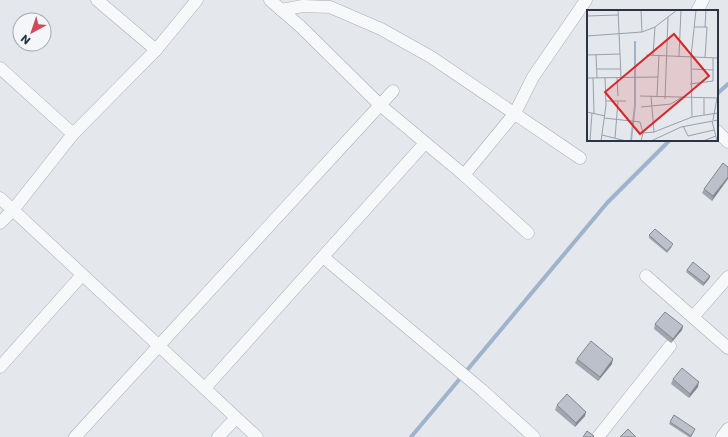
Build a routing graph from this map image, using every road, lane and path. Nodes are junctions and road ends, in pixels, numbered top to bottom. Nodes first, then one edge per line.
1 (97, 0) edge
2 (197, 0) edge
3 (270, 0) edge
4 (586, 0) edge
5 (703, 0) edge
6 (281, 10) junction
7 (698, 10) edge
8 (156, 50) junction
9 (0, 68) edge
10 (393, 91) dead end
11 (380, 104) junction
12 (515, 113) junction
13 (718, 132) edge
14 (74, 134) junction
15 (728, 142) edge
16 (425, 143) junction
17 (580, 158) dead end
18 (464, 175) junction
19 (0, 198) edge
20 (13, 210) junction
21 (0, 223) edge
22 (528, 233) dead end
23 (323, 257) junction
24 (82, 275) junction
25 (646, 276) dead end
26 (728, 277) edge
27 (693, 317) junction
28 (159, 346) junction
29 (670, 346) dead end
30 (728, 348) edge
31 (0, 367) edge
32 (205, 388) junction
33 (236, 418) junction
34 (728, 429) edge
35 (75, 437) edge
36 (218, 437) edge
37 (257, 437) edge
38 (534, 437) edge
39 (598, 437) edge
40 (722, 437) edge

1 - 8 street
2 - 8 street
3 - 6 street
4 - 12 street
5 - 7 street
6 - 11 street
6 - 12 street
8 - 14 street
9 - 14 street
10 - 11 street
11 - 16 street
11 - 28 street
12 - 17 street
12 - 18 street
13 - 15 street
14 - 20 street
16 - 18 street
16 - 23 street
18 - 22 street
19 - 20 street
20 - 21 street
20 - 24 street
23 - 32 street
23 - 38 street
24 - 28 street
24 - 31 street
25 - 27 street
26 - 27 street
27 - 30 street
28 - 32 street
28 - 35 street
29 - 39 street
32 - 33 street
33 - 36 street
33 - 37 street
34 - 40 street

